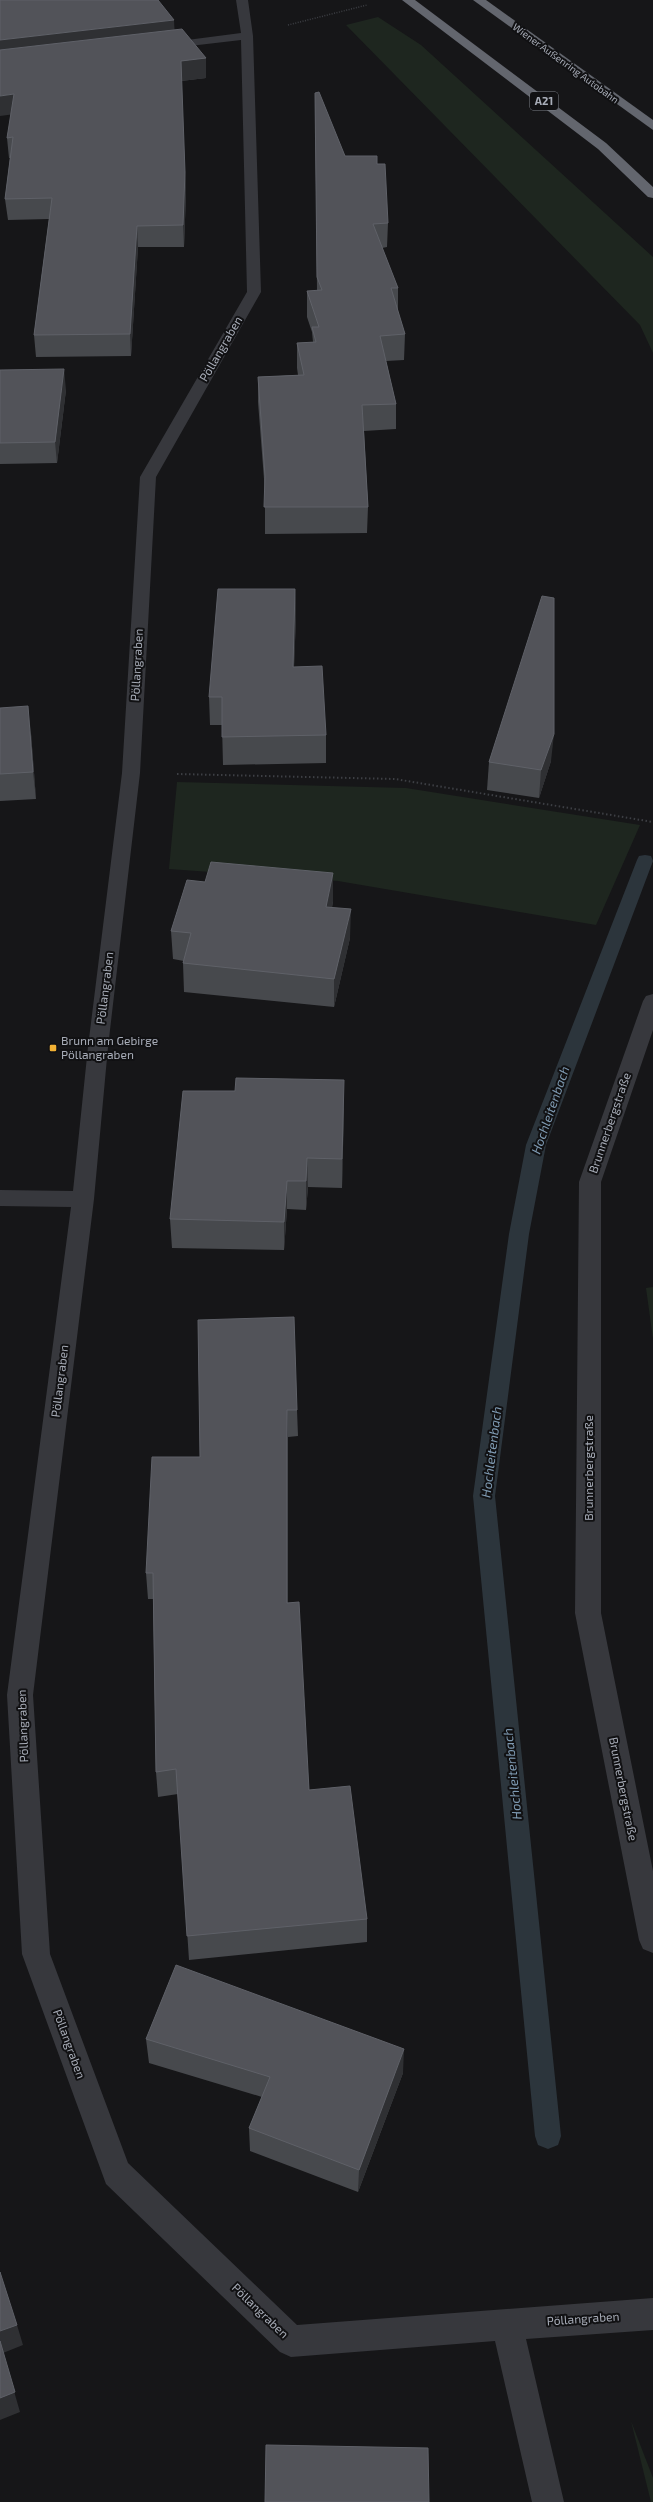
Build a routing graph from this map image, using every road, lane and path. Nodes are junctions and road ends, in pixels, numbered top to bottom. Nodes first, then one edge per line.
1 (242, 0) edge
2 (408, 0) edge
3 (483, 2) edge
4 (373, 4) dead end
5 (247, 36) junction
6 (154, 47) edge
7 (653, 126) edge
8 (653, 194) edge
9 (131, 773) junction
10 (653, 822) edge
11 (653, 1001) edge
12 (0, 1198) edge
13 (83, 1199) junction
14 (653, 1940) edge
15 (653, 2314) edge
16 (507, 2325) junction
17 (548, 2502) edge

1 - 5 street, Pöllangraben
2 - 8 highway, A21
3 - 7 highway, Wiener Außenring Autobahn
4 - 5 path
5 - 6 street
5 - 9 street, Pöllangraben
9 - 10 path
9 - 13 street, Pöllangraben
11 - 14 street, Brunnerbergstraße
12 - 13 street
13 - 16 street, Pöllangraben
15 - 16 street, Pöllangraben
16 - 17 street

